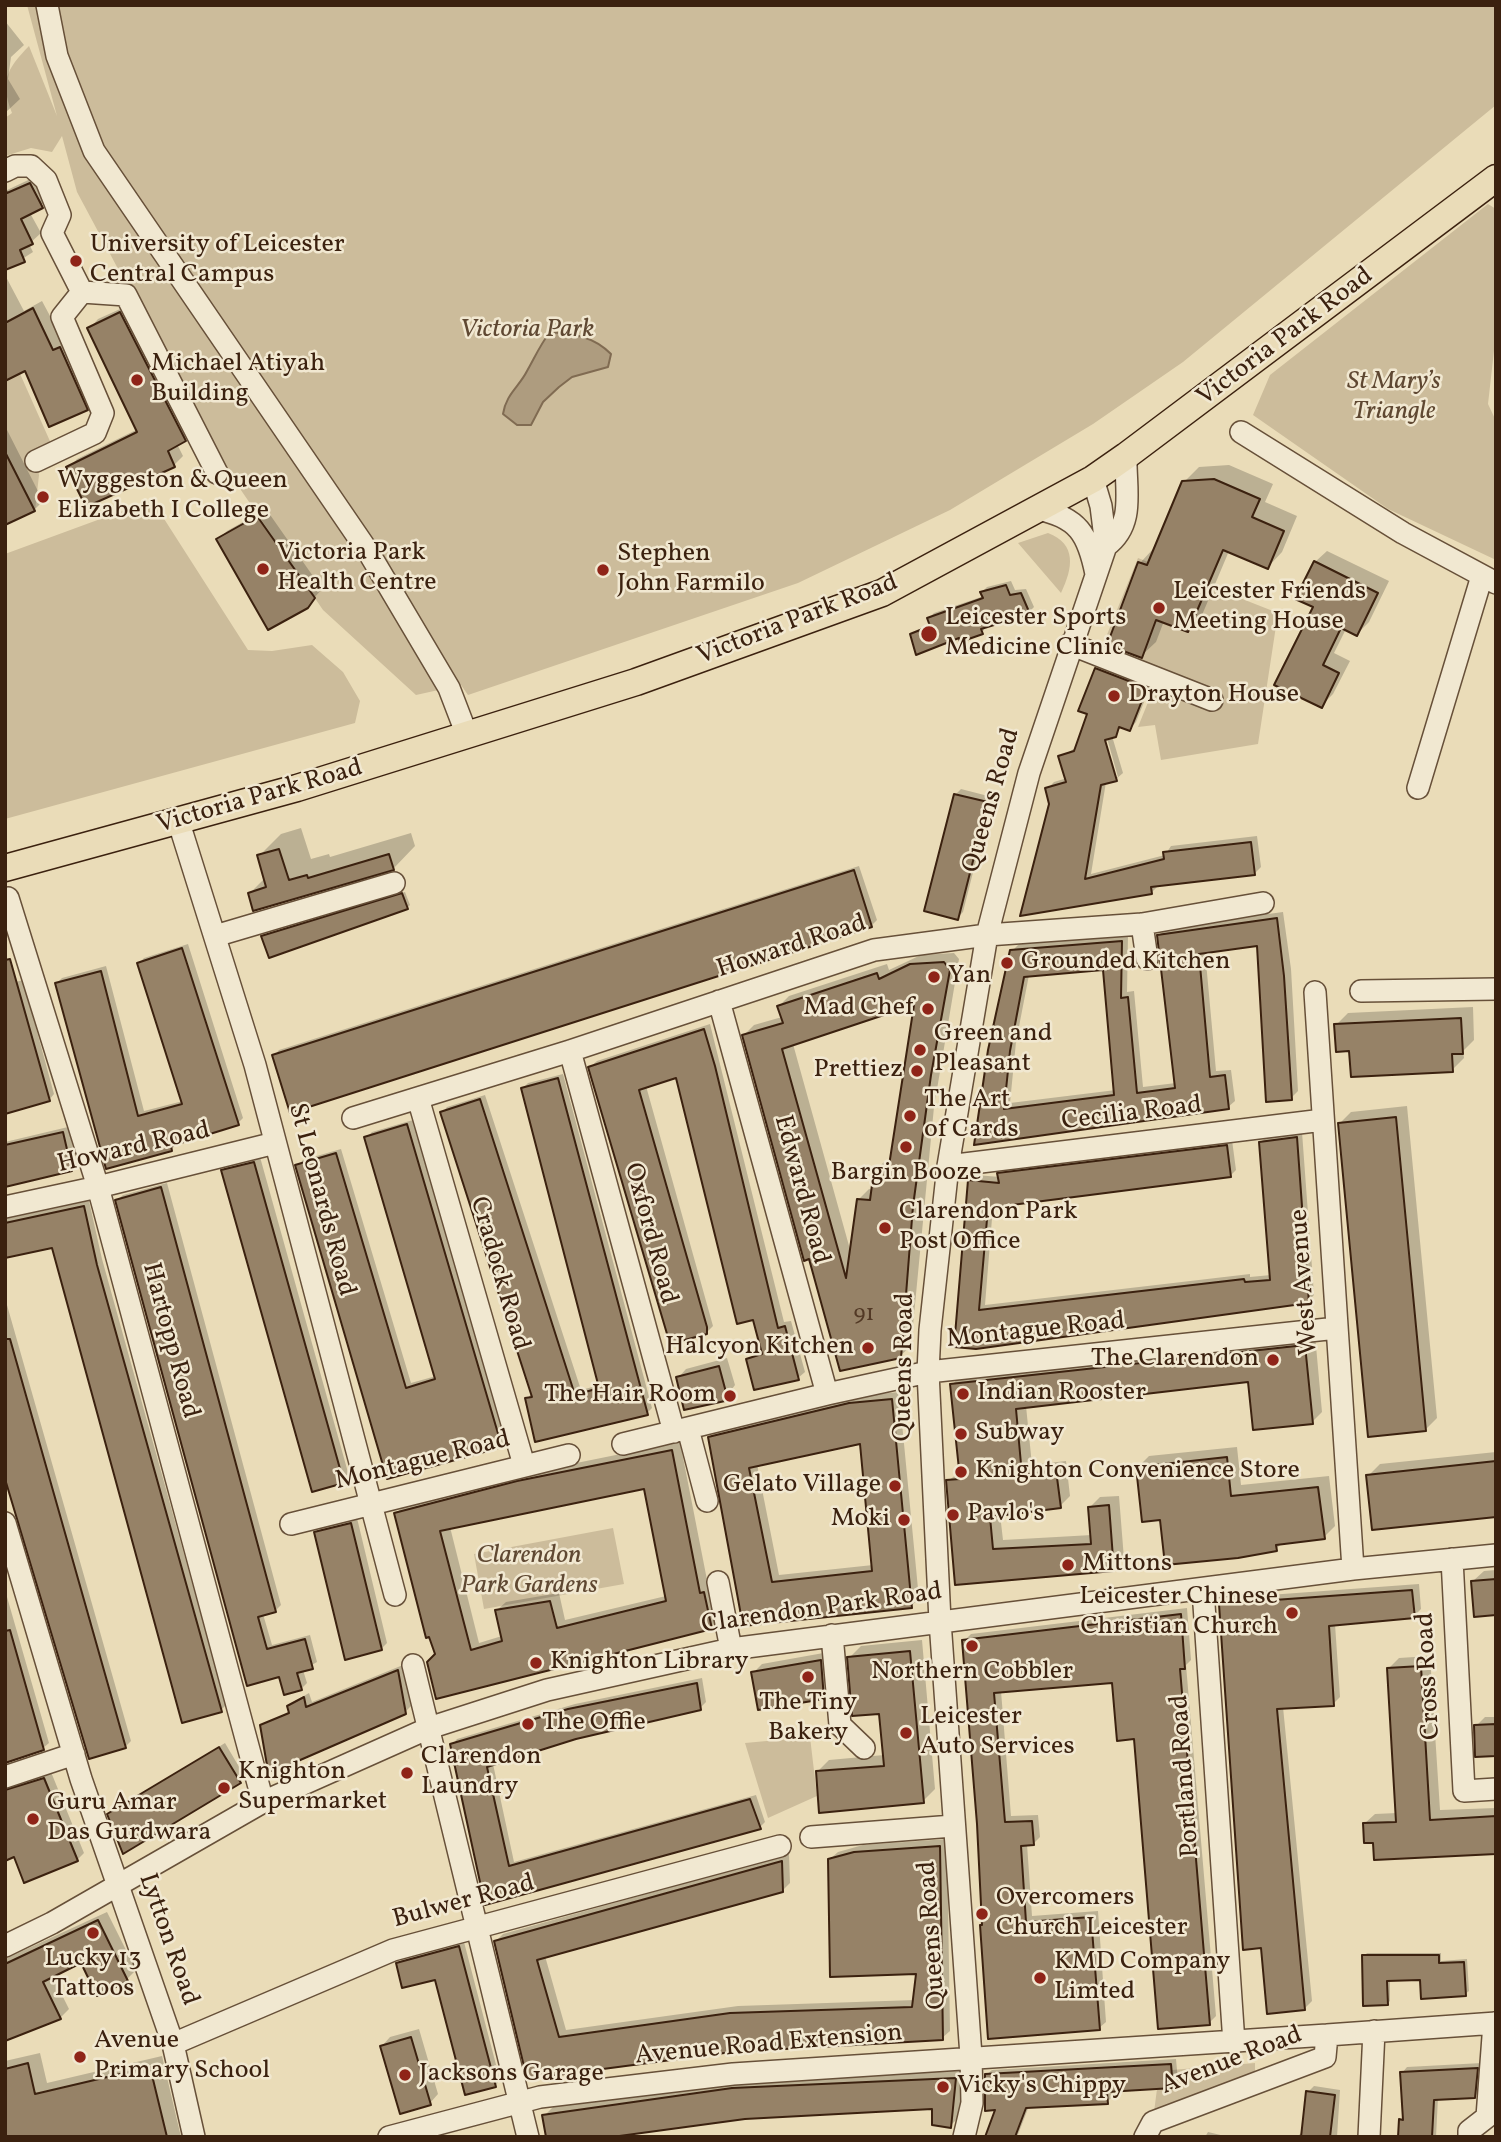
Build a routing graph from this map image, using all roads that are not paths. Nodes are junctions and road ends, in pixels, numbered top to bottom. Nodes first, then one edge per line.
1 (47, 5) edge
2 (5, 171) edge
3 (1496, 178) edge
4 (82, 292) junction
5 (1241, 432) dead end
6 (1126, 456) junction
7 (36, 461) dead end
8 (217, 473) dead end
9 (1093, 479) junction
10 (1037, 509) junction
11 (1106, 546) junction
12 (1096, 574) junction
13 (1489, 579) edge
14 (1070, 644) junction
15 (1212, 700) dead end
16 (467, 735) junction
17 (1418, 788) dead end
18 (178, 823) junction
19 (5, 868) edge
20 (394, 883) dead end
21 (8, 898) dead end
22 (1263, 903) dead end
23 (1142, 924) junction
24 (986, 935) junction
25 (215, 936) junction
26 (1147, 959) dead end
27 (1496, 989) edge
28 (1361, 991) dead end
29 (1315, 992) dead end
30 (719, 1000) junction
31 (570, 1051) junction
32 (418, 1098) junction
33 (353, 1118) dead end
34 (1324, 1120) junction
35 (275, 1143) junction
36 (948, 1166) junction
37 (98, 1187) junction
38 (5, 1206) edge
39 (1337, 1328) junction
40 (928, 1372) junction
41 (827, 1394) junction
42 (681, 1431) junction
43 (623, 1444) dead end
44 (569, 1455) dead end
45 (524, 1465) junction
46 (707, 1501) dead end
47 (372, 1503) junction
48 (5, 1523) edge
49 (291, 1524) dead end
50 (1496, 1555) edge
51 (1452, 1559) junction
52 (1353, 1569) junction
53 (718, 1582) dead end
54 (1203, 1590) junction
55 (395, 1595) dead end
56 (940, 1621) junction
57 (832, 1635) junction
58 (731, 1649) junction
59 (413, 1665) dead end
60 (429, 1728) junction
61 (864, 1748) dead end
62 (74, 1754) junction
63 (5, 1777) edge
64 (1496, 1789) edge
65 (263, 1802) junction
66 (953, 1826) junction
67 (811, 1837) dead end
68 (780, 1846) dead end
69 (119, 1885) junction
70 (476, 1929) junction
71 (5, 1945) edge
72 (1495, 2023) edge
73 (1374, 2031) junction
74 (1327, 2035) junction
75 (173, 2043) junction
76 (1234, 2043) junction
77 (971, 2056) junction
78 (520, 2104) junction
79 (412, 2134) edge
80 (194, 2137) edge
81 (389, 2137) edge
82 (528, 2137) edge
83 (964, 2137) edge
84 (1145, 2137) edge
85 (1369, 2137) edge
86 (1469, 2137) edge

1 - 16 street
2 - 4 street
3 - 6 main road, Victoria Park Road
4 - 7 street
4 - 8 street
5 - 13 street
6 - 9 main road, Victoria Park Road
6 - 11 street, Queens Road
9 - 10 main road, Victoria Park Road
9 - 11 street, Queens Road
10 - 12 street
10 - 16 main road, Victoria Park Road
11 - 12 street, Queens Road
12 - 14 street, Queens Road
13 - 17 street
14 - 15 street
14 - 24 street, Queens Road
16 - 18 main road, Victoria Park Road
18 - 19 main road, Victoria Park Road
18 - 25 street, St Leonards Road
20 - 25 street
21 - 37 street, Hartopp Road
22 - 23 street, Howard Road
23 - 24 street, Howard Road
23 - 26 street
24 - 30 street, Howard Road
24 - 36 street, Queens Road
25 - 35 street, St Leonards Road
27 - 28 street
29 - 34 street, West Avenue
30 - 31 street, Howard Road
30 - 41 street, Edward Road
31 - 32 street, Howard Road
31 - 42 street, Oxford Road
32 - 33 street, Howard Road
32 - 45 street, Cradock Road
34 - 36 street, Cecilia Road
34 - 39 street, West Avenue
35 - 37 street, Howard Road
35 - 47 street, St Leonards Road
36 - 40 street, Queens Road
37 - 38 street, Howard Road
37 - 65 street, Hartopp Road
39 - 40 street, Montague Road
39 - 52 street, West Avenue
40 - 41 street, Montague Road
40 - 56 street, Queens Road
41 - 42 street, Montague Road
42 - 43 street, Montague Road
42 - 46 street, Oxford Road
44 - 45 street, Montague Road
45 - 47 street, Montague Road
47 - 49 street, Montague Road
47 - 55 street, St Leonards Road
48 - 62 street, Lytton Road
50 - 51 street, Clarendon Park Road
51 - 52 street, Clarendon Park Road
51 - 64 street, Cross Road
52 - 54 street, Clarendon Park Road
53 - 58 street
54 - 56 street, Clarendon Park Road
54 - 76 street, Portland Road
56 - 57 street, Clarendon Park Road
56 - 66 street, Queens Road
57 - 58 street, Clarendon Park Road
57 - 61 street
58 - 60 street, Clarendon Park Road
59 - 60 street
60 - 65 street, Clarendon Park Road
60 - 70 street
62 - 63 street
62 - 69 street, Lytton Road
65 - 69 street, Clarendon Park Road
66 - 67 street
66 - 77 street, Queens Road
68 - 70 street, Bulwer Road
69 - 71 street, Clarendon Park Road
69 - 75 street, Lytton Road
70 - 75 street, Bulwer Road
70 - 78 street
72 - 73 street, Avenue Road
72 - 86 street
73 - 74 street, Avenue Road
73 - 85 street
74 - 76 street, Avenue Road Extension
74 - 84 street, Avenue Road
75 - 80 street, Lytton Road
76 - 77 street, Avenue Road Extension
77 - 78 street, Avenue Road Extension
77 - 83 street, Queens Road
78 - 79 street, Avenue Road Extension
78 - 82 street
79 - 81 street, Avenue Road Extension

